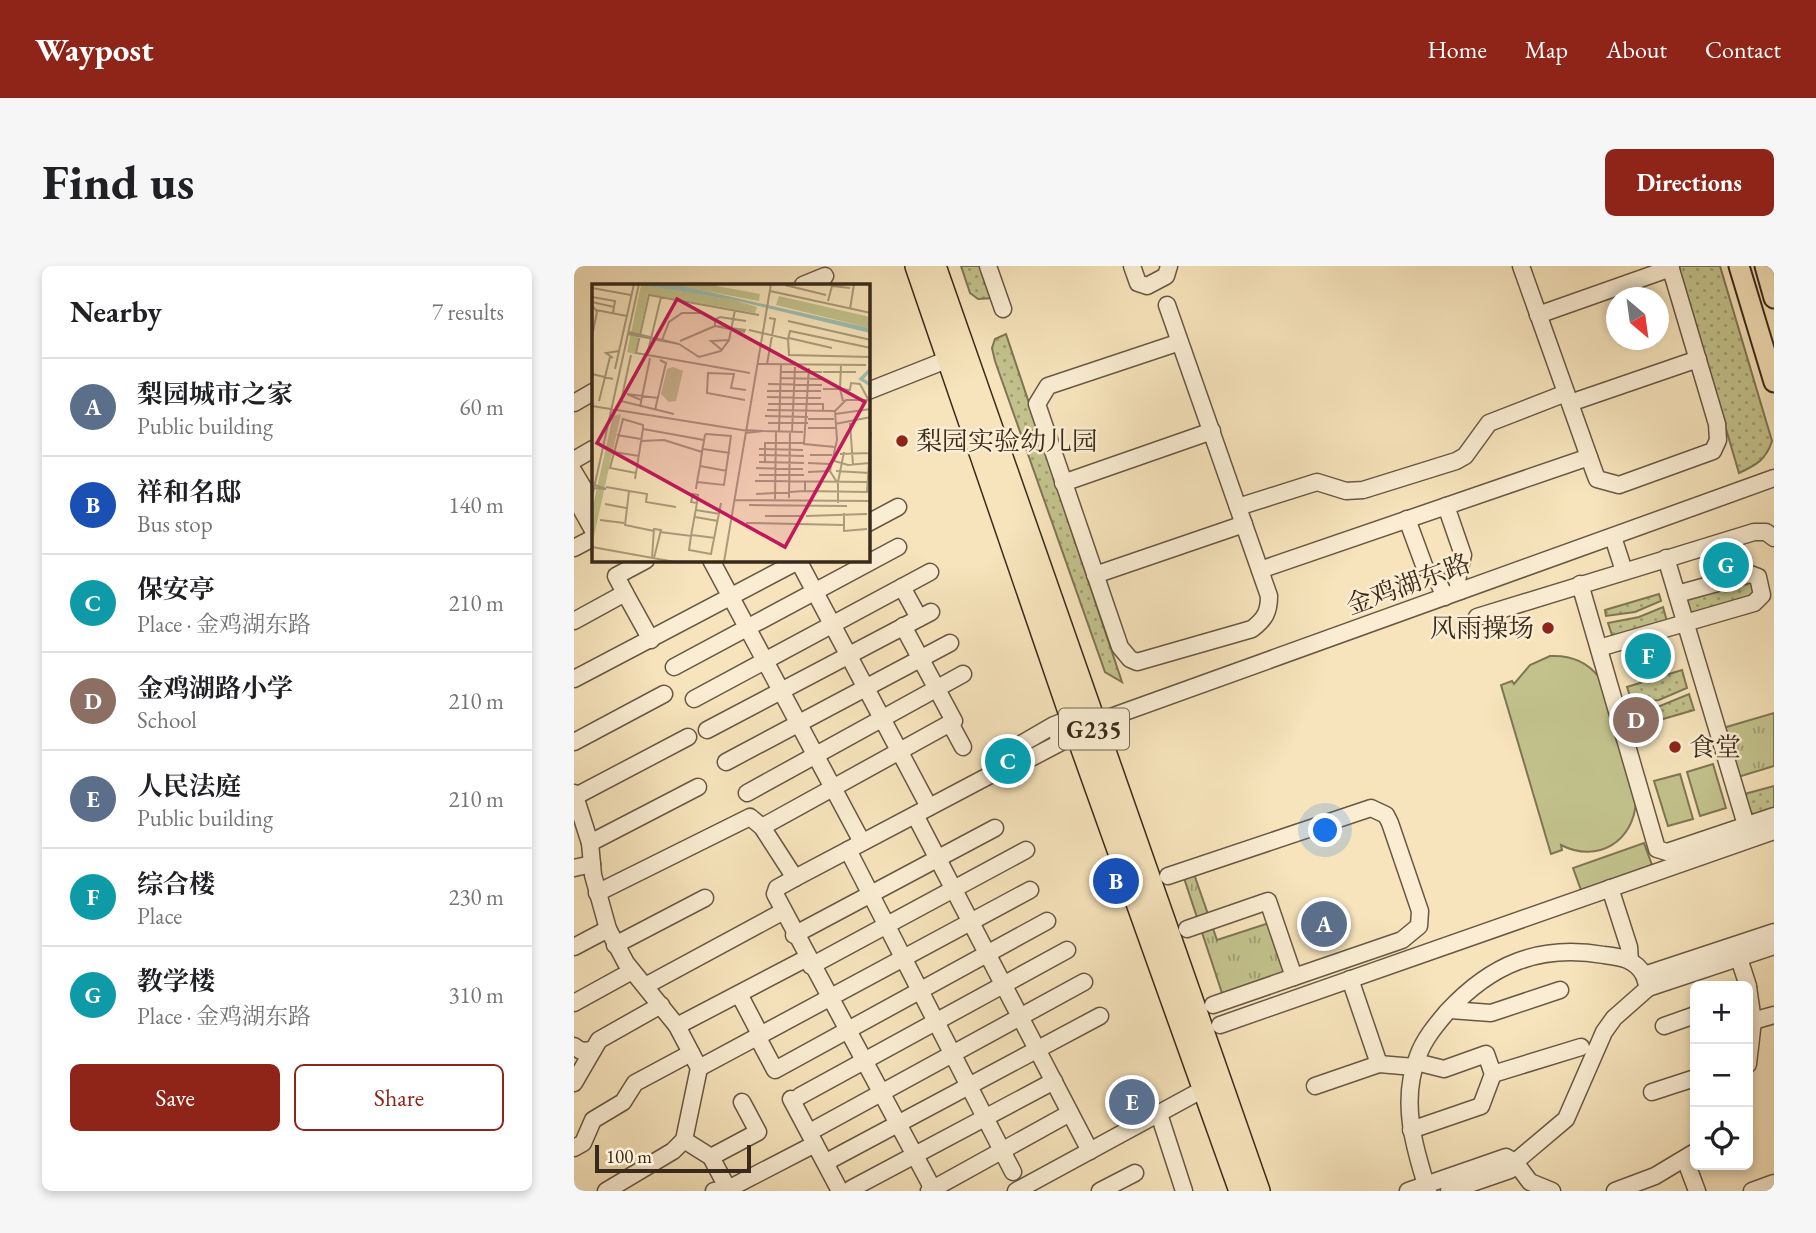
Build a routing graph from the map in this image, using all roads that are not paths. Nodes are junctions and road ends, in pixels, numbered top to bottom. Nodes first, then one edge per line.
1 (917, 266) edge
2 (934, 266) edge
3 (988, 266) edge
4 (1132, 266) edge
5 (1169, 266) edge
6 (1521, 266) edge
7 (1739, 266) edge
8 (1765, 266) edge
9 (1671, 267) edge
10 (825, 276) dead end
11 (805, 284) edge
12 (1774, 298) edge
13 (1167, 305) dead end
14 (1003, 309) dead end
15 (1538, 315) junction
16 (1180, 342) junction
17 (949, 359) junction
18 (1698, 359) junction
19 (1774, 382) edge
20 (870, 390) edge
21 (592, 393) edge
22 (1568, 398) junction
23 (574, 403) edge
24 (1212, 431) junction
25 (592, 450) edge
26 (1589, 457) junction
27 (574, 466) edge
28 (1774, 478) edge
29 (1063, 483) junction
30 (574, 496) edge
31 (1446, 506) junction
32 (898, 507) dead end
33 (1238, 507) junction
34 (588, 517) edge
35 (1407, 519) junction
36 (870, 522) edge
37 (1244, 524) junction
38 (1613, 537) junction
39 (1774, 538) edge
40 (592, 539) edge
41 (898, 547) dead end
42 (574, 548) edge
43 (1666, 558) junction
44 (642, 562) edge
45 (712, 562) edge
46 (795, 562) edge
47 (800, 562) edge
48 (1260, 570) junction
49 (1623, 570) junction
50 (930, 572) dead end
51 (1095, 575) junction
52 (1580, 584) junction
53 (902, 587) junction
54 (815, 592) junction
55 (625, 593) junction
56 (1453, 594) junction
57 (1677, 594) junction
58 (731, 597) junction
59 (1477, 617) dead end
60 (574, 621) edge
61 (1686, 623) junction
62 (832, 624) junction
63 (903, 626) junction
64 (747, 628) junction
65 (651, 640) junction
66 (950, 643) dead end
67 (1599, 648) junction
68 (849, 655) junction
69 (920, 659) junction
70 (765, 661) junction
71 (674, 667) dead end
72 (963, 674) dead end
73 (574, 679) edge
74 (866, 688) junction
75 (936, 689) junction
76 (781, 691) junction
77 (664, 694) dead end
78 (694, 699) dead end
79 (882, 718) junction
80 (950, 723) junction
81 (799, 724) junction
82 (1080, 726) junction
83 (707, 730) dead end
84 (688, 737) dead end
85 (574, 742) edge
86 (963, 747) dead end
87 (900, 751) junction
88 (816, 755) junction
89 (726, 762) dead end
90 (698, 787) dead end
91 (833, 788) junction
92 (747, 793) dead end
93 (575, 794) edge
94 (922, 811) junction
95 (579, 820) edge
96 (1746, 825) junction
97 (762, 827) junction
98 (995, 828) dead end
99 (1773, 829) edge
100 (590, 843) junction
101 (855, 846) junction
102 (1026, 850) dead end
103 (938, 859) junction
104 (592, 864) junction
105 (574, 868) edge
106 (1168, 876) dead end
107 (795, 878) junction
108 (1610, 888) junction
109 (954, 889) junction
110 (1030, 890) dead end
111 (597, 893) junction
112 (871, 894) junction
113 (705, 898) dead end
114 (782, 912) junction
115 (1047, 921) dead end
116 (971, 922) junction
117 (887, 925) junction
118 (608, 929) junction
119 (1186, 929) dead end
120 (1774, 932) edge
121 (794, 934) junction
122 (615, 945) junction
123 (1774, 946) edge
124 (574, 947) edge
125 (1067, 950) dead end
126 (1737, 951) junction
127 (987, 954) junction
128 (903, 958) junction
129 (1630, 961) junction
130 (809, 962) junction
131 (632, 971) junction
132 (1294, 977) junction
133 (1350, 979) junction
134 (1745, 981) edge
135 (1084, 982) dead end
136 (1646, 982) junction
137 (647, 985) junction
138 (1003, 985) junction
139 (920, 990) junction
140 (1560, 990) dead end
141 (739, 994) junction
142 (829, 998) junction
143 (574, 1003) edge
144 (662, 1005) junction
145 (1213, 1005) dead end
146 (1450, 1010) junction
147 (1774, 1015) edge
148 (1100, 1016) dead end
149 (1020, 1017) junction
150 (1690, 1017) edge
151 (936, 1021) junction
152 (1753, 1021) edge
153 (1220, 1024) dead end
154 (677, 1026) junction
155 (1664, 1026) dead end
156 (847, 1031) junction
157 (759, 1037) junction
158 (574, 1046) edge
159 (1581, 1047) dead end
160 (1037, 1049) junction
161 (593, 1050) junction
162 (691, 1053) junction
163 (952, 1054) junction
164 (863, 1061) junction
165 (1379, 1064) junction
166 (1415, 1065) junction
167 (699, 1068) junction
168 (1493, 1074) junction
169 (1690, 1080) edge
170 (1054, 1081) junction
171 (574, 1083) edge
172 (1211, 1085) junction
173 (969, 1086) junction
174 (1315, 1086) dead end
175 (1652, 1092) dead end
176 (881, 1093) junction
177 (742, 1102) dead end
178 (1070, 1113) junction
179 (1159, 1114) junction
180 (985, 1117) junction
181 (898, 1124) junction
182 (1411, 1130) junction
183 (816, 1136) junction
184 (684, 1140) junction
185 (574, 1148) edge
186 (1002, 1151) junction
187 (1090, 1151) junction
188 (915, 1155) junction
189 (1690, 1156) edge
190 (711, 1157) junction
191 (832, 1159) dead end
192 (1510, 1163) junction
193 (1693, 1170) edge
194 (1013, 1172) dead end
195 (1135, 1173) dead end
196 (1774, 1183) edge
197 (1427, 1188) edge
198 (1540, 1189) edge
199 (724, 1190) edge
200 (846, 1190) edge
201 (932, 1190) edge
202 (606, 1191) edge
203 (1016, 1191) edge
204 (1100, 1191) edge
205 (1184, 1191) edge
206 (1241, 1191) edge
207 (1258, 1191) edge
208 (1408, 1191) edge
209 (1449, 1191) edge
210 (1615, 1191) edge
211 (1697, 1191) edge
212 (1752, 1191) edge

1 - 17 highway, G235
2 - 82 highway, G235
3 - 14 street
4 - 5 street
6 - 15 street
7 - 19 main road
8 - 12 main road
9 - 15 street
9 - 18 street
10 - 11 street
13 - 16 street
15 - 22 street
16 - 24 street
16 - 29 street
17 - 20 street
17 - 82 highway, G235
18 - 22 street
18 - 26 street
21 - 23 street
22 - 26 street
22 - 33 street
24 - 29 street
24 - 33 street
25 - 27 street
26 - 31 street
27 - 34 street
28 - 38 street, 金鸡湖东路
29 - 51 street
30 - 34 street
31 - 35 street
31 - 56 street
32 - 36 street
33 - 37 street
35 - 48 street
35 - 56 street
37 - 48 street
37 - 51 street
38 - 49 street
38 - 56 street, 金鸡湖东路
39 - 43 street
40 - 42 street
41 - 54 street
43 - 49 street
43 - 57 street
44 - 55 street
45 - 58 street
46 - 58 street
47 - 54 street
48 - 51 street
49 - 52 street
50 - 53 street
52 - 59 street
52 - 67 street
53 - 62 street
53 - 63 street
54 - 62 street
54 - 64 street
55 - 60 street
55 - 65 street
56 - 82 street, 金鸡湖东路
57 - 61 street
57 - 61 street
58 - 64 street
58 - 65 street
61 - 67 street
61 - 96 street
62 - 68 street
62 - 70 street
63 - 68 street
63 - 69 street
64 - 70 street
64 - 71 street
65 - 73 street
66 - 69 street
67 - 96 street
68 - 74 street
68 - 76 street
69 - 74 street
69 - 75 street
70 - 76 street
70 - 78 street
72 - 75 street
74 - 79 street
74 - 81 street
75 - 79 street
75 - 80 street
76 - 81 street
76 - 83 street
77 - 85 street
79 - 87 street
79 - 88 street
80 - 86 street
80 - 87 street
81 - 88 street
81 - 89 street
82 - 94 street, 金鸡湖东路
82 - 172 highway, G235
84 - 93 street
87 - 91 street
87 - 94 street
88 - 91 street
88 - 92 street
90 - 100 street
91 - 97 street
91 - 101 street
93 - 95 street
94 - 101 street
94 - 103 street
95 - 100 street
96 - 99 street
97 - 107 street
97 - 111 street
98 - 103 street
99 - 108 street
100 - 104 street
101 - 107 street
101 - 112 street
102 - 109 street
103 - 109 street
103 - 112 street
104 - 105 street
104 - 111 street
106 - 132 street
107 - 114 street
108 - 129 street
108 - 133 street
109 - 116 street
109 - 117 street
110 - 116 street
111 - 118 street
112 - 117 street
112 - 121 street
113 - 122 street
114 - 121 street
114 - 137 street
115 - 127 street
116 - 127 street
116 - 128 street
117 - 128 street
117 - 130 street
118 - 122 street
118 - 124 street
119 - 132 street
120 - 126 street
121 - 130 street
122 - 131 street
123 - 126 street
125 - 138 street
126 - 134 street
126 - 136 street
127 - 138 street
127 - 139 street
128 - 139 street
128 - 142 street
129 - 136 street
129 - 146 street
130 - 141 street
130 - 142 street
131 - 137 street
131 - 143 street
132 - 145 street
133 - 153 street
133 - 165 street
135 - 149 street
136 - 192 street
137 - 144 street
138 - 149 street
138 - 151 street
139 - 151 street
139 - 156 street
140 - 146 street
141 - 154 street
141 - 157 street
142 - 156 street
142 - 157 street
144 - 154 street
144 - 161 street
146 - 166 street
147 - 152 street
148 - 160 street
149 - 160 street
149 - 163 street
150 - 155 street
151 - 163 street
151 - 164 street
154 - 162 street
156 - 157 street
156 - 164 street
157 - 167 street
158 - 161 street
159 - 168 street
160 - 170 street
160 - 173 street
161 - 171 street
162 - 167 street
162 - 185 street
163 - 173 street
163 - 176 street
164 - 176 street
164 - 183 street
165 - 166 street
165 - 174 street
166 - 168 street
166 - 182 street
167 - 184 street
168 - 182 street
169 - 175 street
170 - 178 street
170 - 180 street
172 - 179 street
172 - 206 highway, G235
172 - 207 highway, G235
173 - 180 street
173 - 181 street
176 - 181 street
176 - 183 street
177 - 190 street
178 - 186 street
178 - 187 street
179 - 187 street
179 - 205 street
180 - 186 street
180 - 188 street
181 - 188 street
181 - 191 street
182 - 197 street
183 - 199 street
183 - 200 street
184 - 190 street
184 - 202 street
186 - 194 street
186 - 201 street
187 - 203 street
188 - 200 street
188 - 201 street
189 - 210 street
190 - 199 street
192 - 197 street
192 - 198 street
192 - 209 street
193 - 211 street
195 - 204 street
196 - 212 street
197 - 208 street

